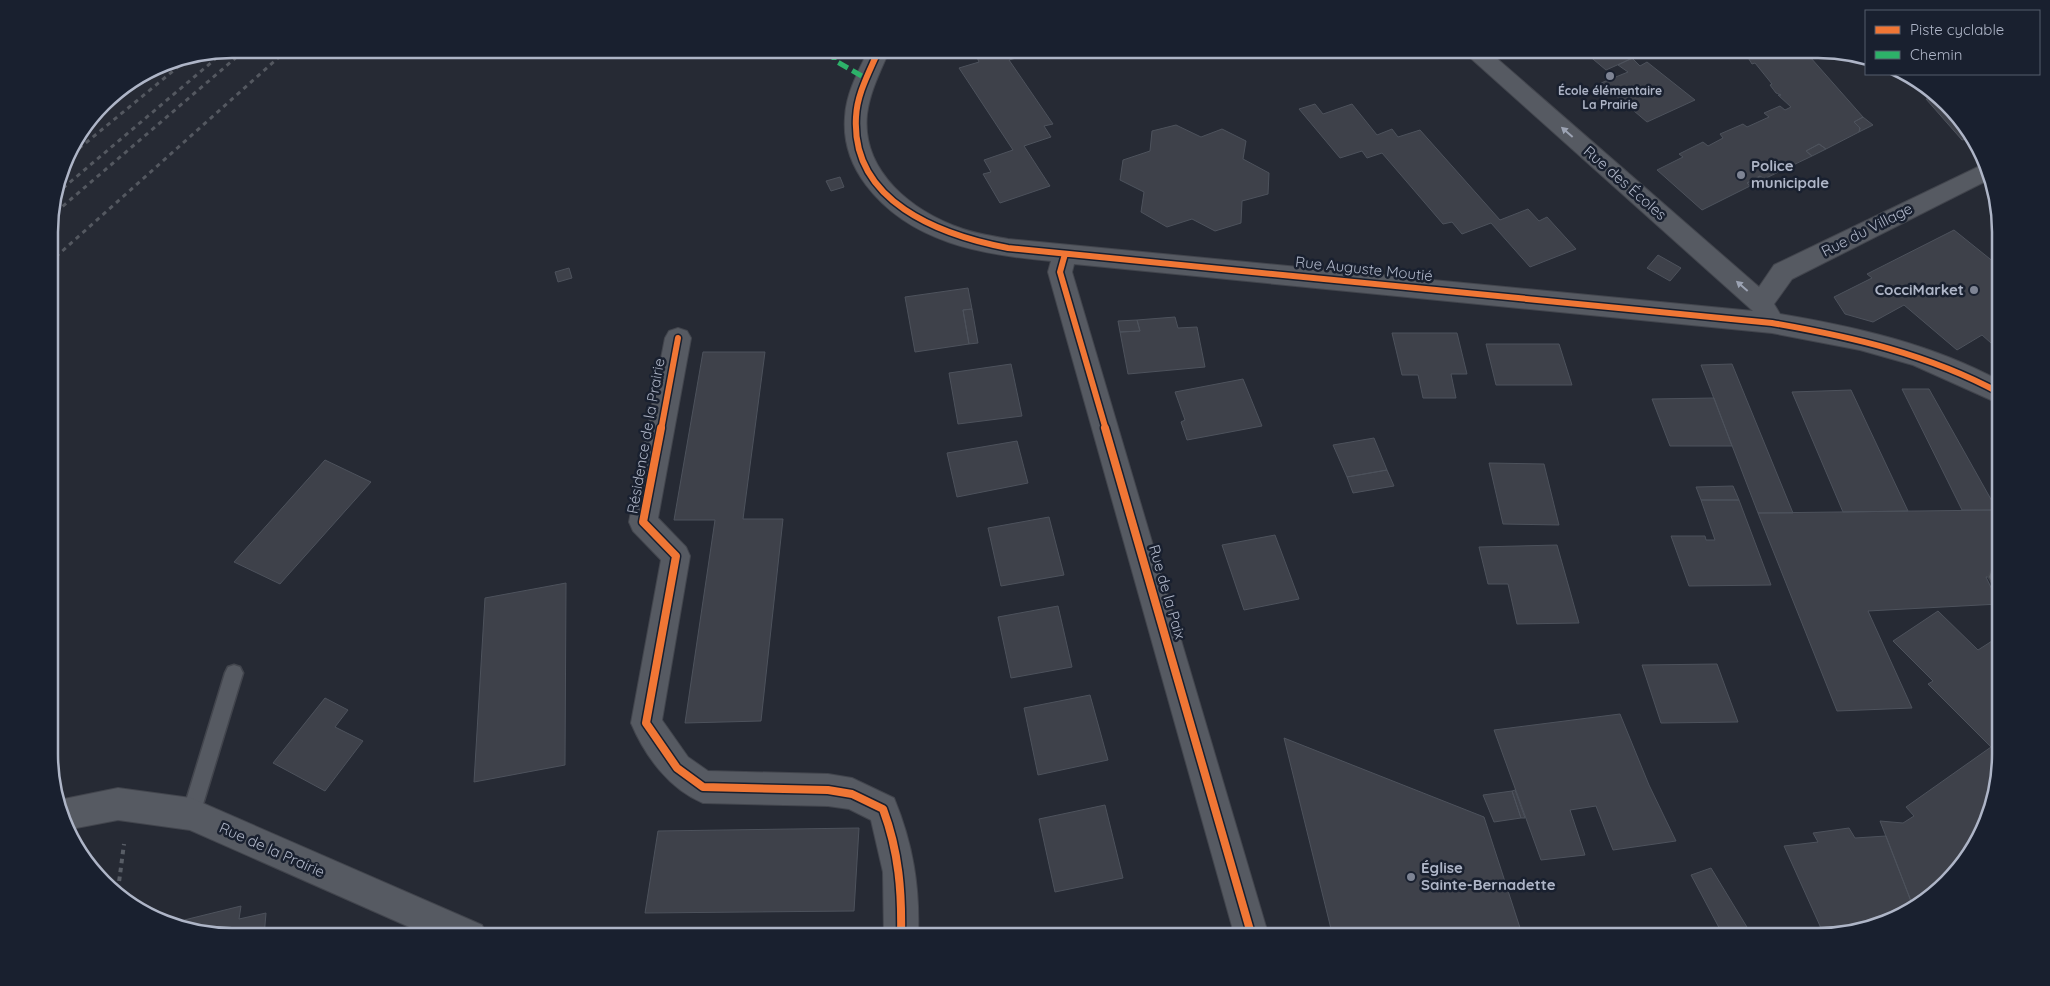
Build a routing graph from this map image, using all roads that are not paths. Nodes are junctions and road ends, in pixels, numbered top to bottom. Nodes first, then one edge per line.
1 (875, 58) edge
2 (1483, 58) edge
3 (1982, 173) edge
4 (1065, 254) junction
5 (1766, 313) junction
6 (678, 338) dead end
7 (1992, 390) edge
8 (234, 673) dead end
9 (68, 813) edge
10 (191, 814) junction
11 (450, 928) edge
12 (901, 928) edge
13 (1249, 928) edge

1 - 4 street, Rue Auguste Moutié
5 -> 2 street, Rue des Écoles
3 - 5 street, Rue du Village
4 - 5 street, Rue Auguste Moutié
4 - 13 street, Rue de la Paix
5 - 7 street, Rue Auguste Moutié
6 - 12 street, Résidence de la Prairie
8 - 10 lane
9 - 10 street, Rue de la Prairie
10 - 11 street, Rue de la Prairie

